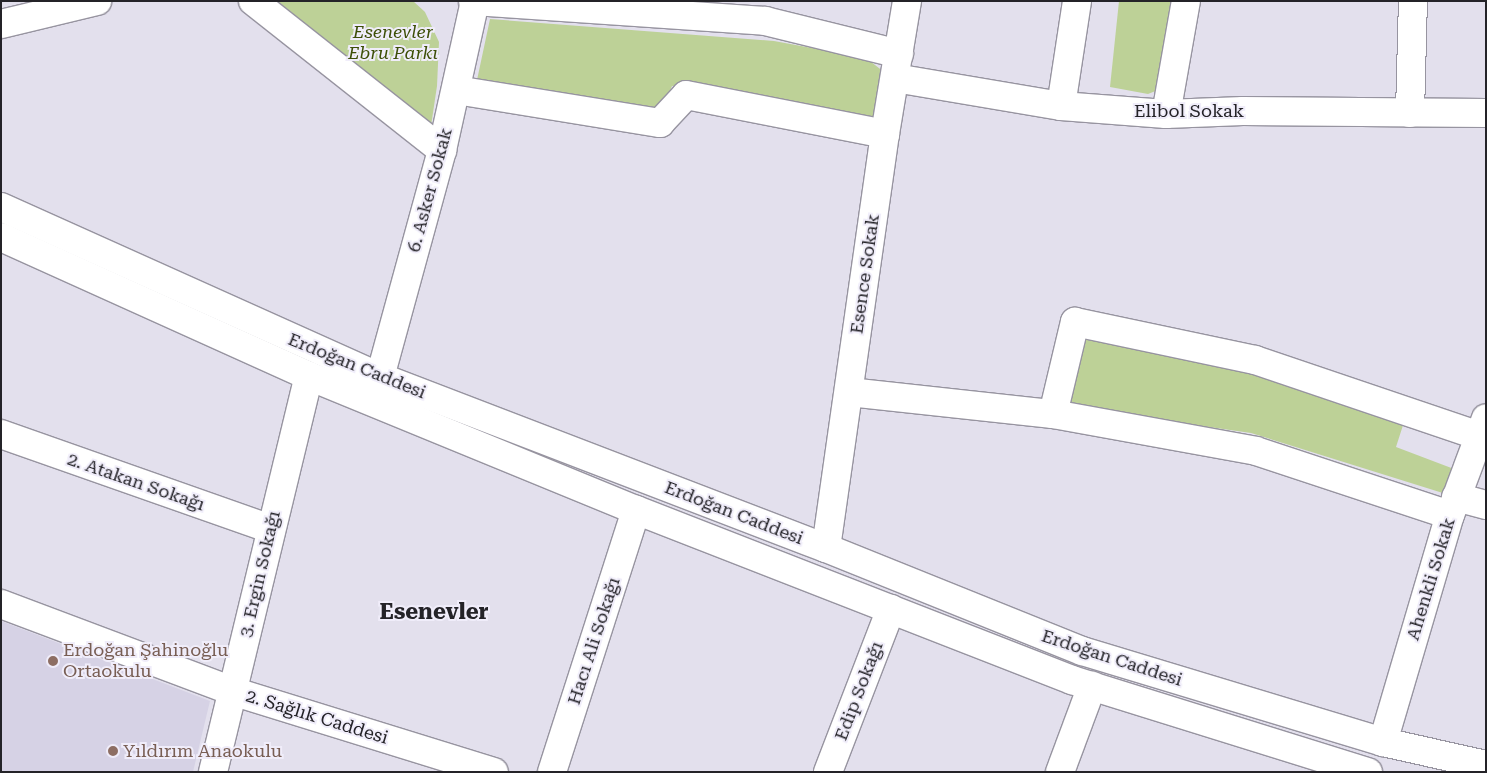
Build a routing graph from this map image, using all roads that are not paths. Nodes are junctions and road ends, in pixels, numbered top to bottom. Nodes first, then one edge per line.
1 (97, 1) edge
2 (253, 1) edge
3 (475, 1) edge
4 (907, 1) edge
5 (1078, 1) edge
6 (1186, 1) edge
7 (1413, 1) edge
8 (602, 6) edge
9 (34, 9) edge
10 (669, 9) edge
11 (1, 24) edge
12 (897, 66) junction
13 (456, 90) junction
14 (1061, 106) junction
15 (1410, 113) junction
16 (1486, 113) edge
17 (1166, 114) junction
18 (885, 134) junction
19 (442, 150) junction
20 (1, 207) edge
21 (1, 237) edge
22 (309, 376) junction
23 (380, 377) junction
24 (848, 392) junction
25 (1053, 414) junction
26 (1482, 427) edge
27 (1, 434) edge
28 (1486, 505) edge
29 (1453, 506) junction
30 (636, 510) junction
31 (270, 529) junction
32 (826, 548) junction
33 (1, 604) edge
34 (891, 609) junction
35 (1092, 686) junction
36 (232, 691) junction
37 (1383, 742) junction
38 (1486, 765) edge
39 (1352, 770) edge
40 (213, 772) edge
41 (494, 772) edge
42 (552, 772) edge
43 (828, 772) edge
44 (1060, 772) edge

1 - 9 street
2 - 19 street
3 - 8 street, Elibol Sokak
3 - 13 street, 6. Asker Sokak
4 - 12 street, Esence Sokak
5 - 14 street
6 - 17 street
7 - 15 street
8 - 10 street, Elibol Sokak
9 - 11 street
10 - 12 street, Elibol Sokak
12 - 14 street, Elibol Sokak
12 - 18 street, Esence Sokak
13 - 18 street
13 - 19 street, 6. Asker Sokak
14 - 17 street, Elibol Sokak
15 - 16 street, Elibol Sokak
15 - 17 street, Elibol Sokak
18 - 24 street, Esence Sokak
19 - 23 street, 6. Asker Sokak
20 - 23 street, Erdoğan Caddesi
21 - 22 street, Erdoğan Caddesi
22 - 30 street, Erdoğan Caddesi
22 - 31 street, 3. Ergin Sokağı
23 - 32 street, Erdoğan Caddesi
24 - 25 street
24 - 32 street, Esence Sokak
25 - 26 street
25 - 29 street
26 - 29 street, Ahenkli Sokak
27 - 31 street, 2. Atakan Sokağı
28 - 29 street
29 - 37 street, Ahenkli Sokak
30 - 34 street, Erdoğan Caddesi
30 - 42 street, Hacı Ali Sokağı
31 - 36 street, 3. Ergin Sokağı
32 - 37 street, Erdoğan Caddesi
33 - 36 street, 2. Sağlık Caddesi
34 - 35 street, Erdoğan Caddesi
34 - 43 street, Edip Sokağı
35 - 39 street, Erdoğan Caddesi
35 - 44 street
36 - 40 street, 3. Ergin Sokağı
36 - 41 street, 2. Sağlık Caddesi
37 - 38 street, Erdoğan Caddesi

